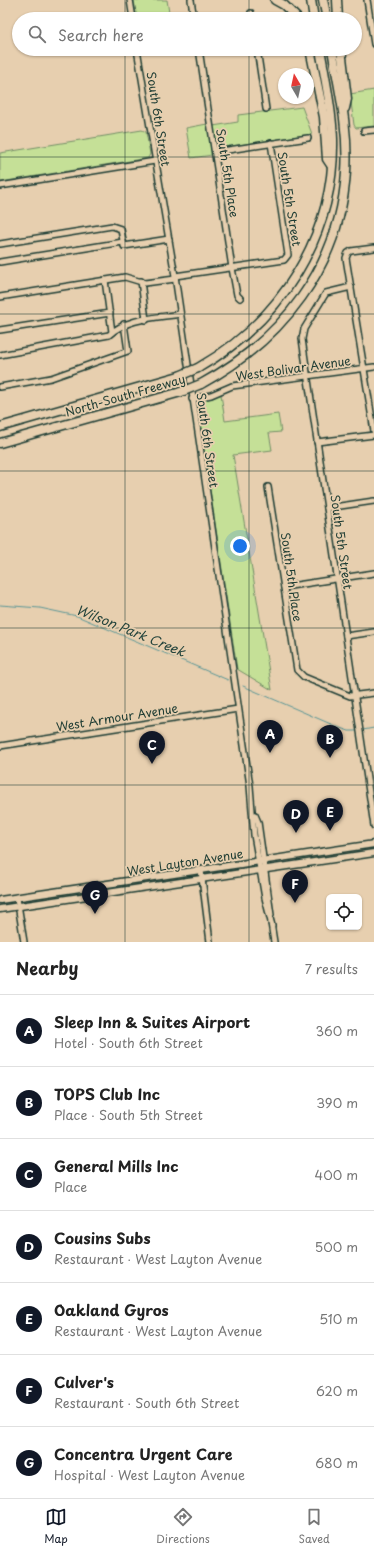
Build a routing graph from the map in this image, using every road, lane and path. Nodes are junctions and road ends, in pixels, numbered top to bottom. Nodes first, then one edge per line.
1 (130, 0) edge
2 (191, 0) edge
3 (275, 0) edge
4 (311, 0) edge
5 (323, 0) edge
6 (337, 0) edge
7 (367, 0) edge
8 (372, 10) edge
9 (132, 12) edge
10 (193, 12) edge
11 (291, 12) edge
12 (313, 12) edge
13 (326, 12) edge
14 (338, 12) edge
15 (374, 44) edge
16 (138, 56) edge
17 (200, 56) edge
18 (257, 56) edge
19 (311, 56) edge
20 (321, 56) edge
21 (333, 56) edge
22 (342, 56) edge
23 (266, 109) dead end
24 (344, 113) junction
25 (374, 130) edge
26 (364, 131) dead end
27 (308, 138) dead end
28 (271, 143) junction
29 (215, 152) junction
30 (155, 161) junction
31 (332, 165) junction
32 (0, 186) edge
33 (168, 239) junction
34 (123, 242) junction
35 (0, 244) edge
36 (374, 248) edge
37 (0, 262) edge
38 (232, 268) junction
39 (175, 278) junction
40 (105, 280) junction
41 (141, 281) junction
42 (351, 287) junction
43 (0, 296) edge
44 (240, 298) dead end
45 (110, 313) junction
46 (180, 314) junction
47 (146, 320) junction
48 (124, 324) junction
49 (0, 330) edge
50 (112, 332) junction
51 (0, 355) edge
52 (374, 366) edge
53 (363, 368) junction
54 (307, 376) junction
55 (0, 387) edge
56 (192, 399) junction
57 (0, 427) edge
58 (374, 431) edge
59 (374, 435) edge
60 (317, 442) junction
61 (0, 443) edge
62 (268, 487) dead end
63 (374, 501) edge
64 (327, 508) junction
65 (374, 573) edge
66 (337, 578) junction
67 (284, 587) junction
68 (374, 632) edge
69 (346, 636) junction
70 (374, 692) edge
71 (354, 695) junction
72 (238, 709) junction
73 (0, 746) edge
74 (374, 826) edge
75 (374, 844) edge
76 (374, 853) edge
77 (261, 861) junction
78 (201, 870) junction
79 (263, 870) junction
80 (201, 880) junction
81 (17, 898) junction
82 (0, 900) edge
83 (19, 907) junction
84 (0, 909) edge
85 (24, 942) edge
86 (210, 942) edge
87 (274, 942) edge

1 - 9 street
2 - 10 street
3 - 11 highway
4 - 12 highway
5 - 13 highway
6 - 14 highway
7 - 8 street
8 - 15 street
16 - 30 street, South 6th Street
17 - 29 street, South 5th Place
18 - 23 street
19 - 31 highway
20 - 31 highway, North-South Freeway
21 - 24 highway, North-South Freeway
22 - 24 highway
24 - 61 highway, North-South Freeway, bridge
25 - 26 street
27 - 28 street
28 - 29 street
28 - 38 street, South 5th Street
29 - 38 street, South 5th Place
30 - 32 street
30 - 33 street, South 6th Street
31 - 57 highway, North-South Freeway, bridge
33 - 34 street
33 - 39 street, South 6th Street
34 - 35 street
34 - 37 street
36 - 42 street
38 - 39 street
38 - 44 street, South 5th Place
39 - 41 street
39 - 46 street, South 6th Street
40 - 41 street
40 - 43 street
40 - 45 street
41 - 47 street
42 - 53 street
42 - 54 street, South 5th Street
45 - 49 street
45 - 50 street
46 - 47 street
46 - 56 street, South 6th Street
47 - 48 street
48 - 50 street
48 - 55 street
50 - 51 street
52 - 53 street, West Bolivar Avenue
53 - 54 street, West Bolivar Avenue
53 - 58 street
54 - 56 street, West Bolivar Avenue
54 - 60 street, South 5th Street
56 - 72 street, South 6th Street
59 - 60 street
60 - 64 street, South 5th Street
62 - 67 street, South 5th Place
63 - 64 street
64 - 66 street, South 5th Street
65 - 66 street
66 - 67 street
66 - 69 street, South 5th Street
67 - 71 street, South 5th Place
68 - 69 street
69 - 71 street, South 5th Street
70 - 71 street
71 - 74 street, South 5th Street
72 - 73 street, West Armour Avenue
72 - 77 street, South 6th Street
75 - 77 main road, West Layton Avenue
76 - 79 main road, West Layton Avenue
77 - 78 main road, West Layton Avenue
77 - 79 street, South 6th Street
78 - 80 street
78 - 81 main road, West Layton Avenue
79 - 80 main road, West Layton Avenue
79 - 87 street, South 6th Street
80 - 83 main road, West Layton Avenue
80 - 86 street
81 - 82 main road, West Layton Avenue
81 - 83 street
83 - 84 main road, West Layton Avenue
83 - 85 street

